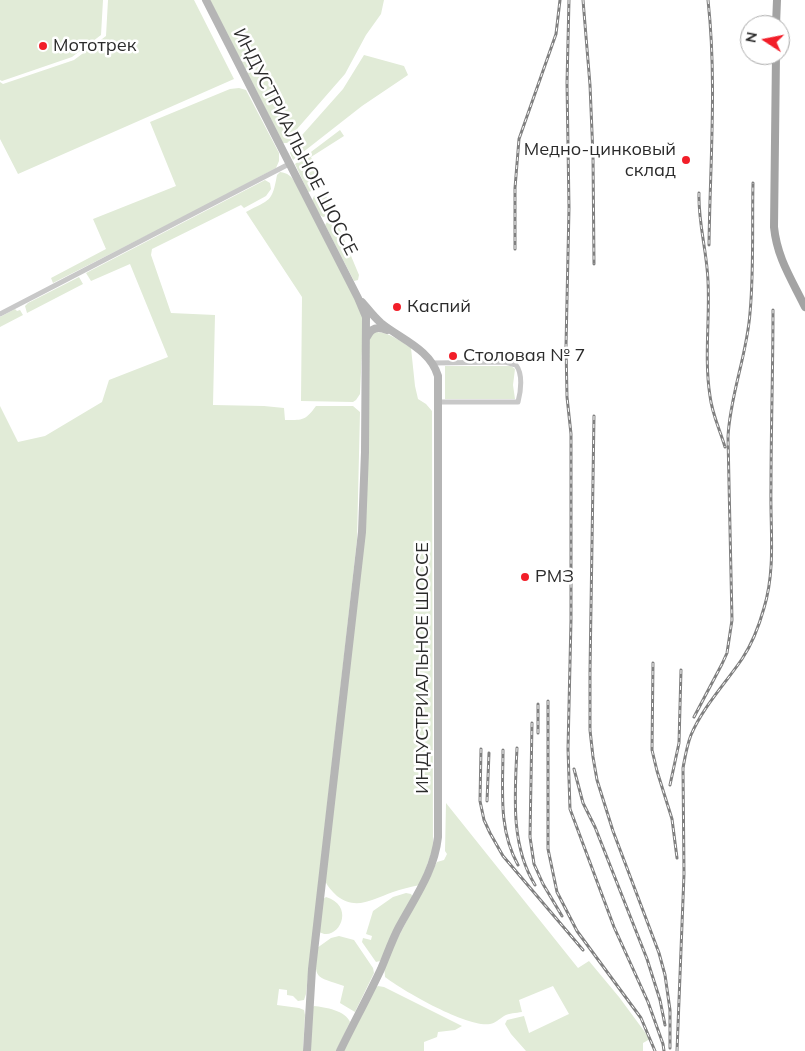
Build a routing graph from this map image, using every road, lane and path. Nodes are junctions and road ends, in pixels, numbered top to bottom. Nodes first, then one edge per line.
1 (206, 0) edge
2 (777, 0) edge
3 (776, 15) edge
4 (776, 65) edge
5 (289, 164) junction
6 (358, 298) junction
7 (805, 307) edge
8 (0, 314) edge
9 (398, 335) junction
10 (365, 342) junction
11 (433, 364) junction
12 (439, 402) junction
13 (307, 1051) edge
14 (340, 1051) edge

1 - 5 main road, ИНДУСТРИАЛЬНОЕ ШОССЕ
2 - 3 main road
4 - 7 main road
5 - 6 main road, ИНДУСТРИАЛЬНОЕ ШОССЕ
5 - 8 street
6 - 9 main road, ИНДУСТРИАЛЬНОЕ ШОССЕ
6 - 10 main road, ИНДУСТРИАЛЬНОЕ ШОССЕ
9 - 10 main road
9 - 11 main road, ИНДУСТРИАЛЬНОЕ ШОССЕ
10 - 13 main road, ИНДУСТРИАЛЬНОЕ ШОССЕ
11 - 12 main road, ИНДУСТРИАЛЬНОЕ ШОССЕ
11 - 12 street
12 - 14 main road, ИНДУСТРИАЛЬНОЕ ШОССЕ

